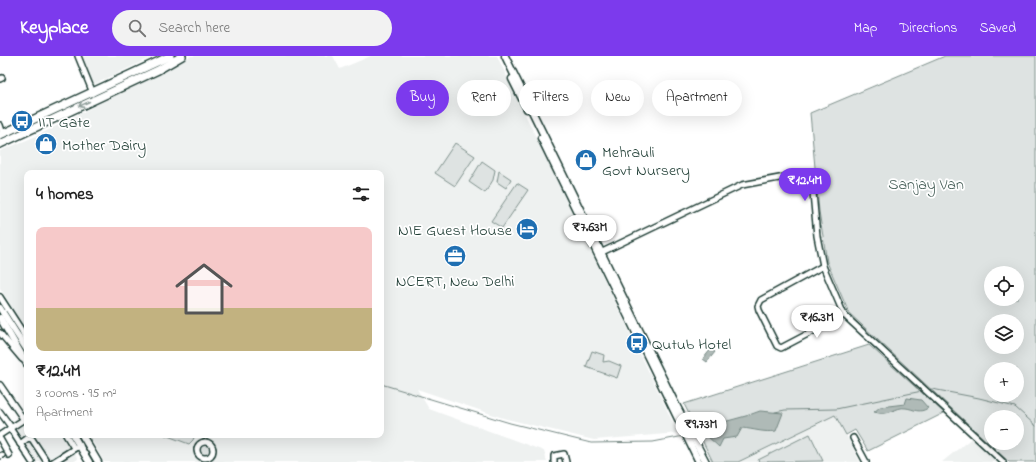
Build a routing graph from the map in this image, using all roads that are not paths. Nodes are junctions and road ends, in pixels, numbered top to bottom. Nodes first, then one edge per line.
1 (78, 56) edge
2 (170, 56) edge
3 (182, 56) edge
4 (501, 56) edge
5 (506, 56) edge
6 (93, 93) junction
7 (0, 125) edge
8 (2, 134) edge
9 (0, 144) edge
10 (599, 253) junction
11 (823, 266) junction
12 (0, 297) edge
13 (0, 308) edge
14 (844, 315) junction
15 (4, 320) edge
16 (0, 332) edge
17 (24, 335) edge
18 (24, 346) edge
19 (24, 358) edge
20 (24, 360) edge
21 (0, 384) edge
22 (0, 412) edge
23 (24, 416) edge
24 (24, 420) edge
25 (11, 428) junction
26 (0, 435) edge
27 (688, 436) junction
28 (69, 438) edge
29 (74, 438) edge
30 (84, 438) edge
31 (853, 438) dead end
32 (0, 439) edge
33 (20, 444) junction
34 (77, 447) junction
35 (9, 454) dead end
36 (32, 462) edge
37 (47, 462) edge
38 (53, 462) edge
39 (89, 462) edge
40 (98, 462) edge
41 (554, 462) edge
42 (566, 462) edge
43 (699, 462) edge
44 (706, 462) edge
45 (866, 462) edge
46 (1002, 462) edge

1 - 6 street
2 - 6 highway
3 -> 9 highway
4 - 10 main road
5 - 10 main road
6 - 8 highway
7 - 8 street
10 - 11 street
10 - 27 main road
11 - 14 street
11 - 14 street
12 - 17 street
13 - 15 main road
14 - 46 street
15 - 18 main road
15 - 19 main road
16 - 20 street
21 - 23 street
22 - 25 street
24 - 25 street
25 - 26 street
25 - 33 street
27 - 43 main road
27 - 44 main road
28 - 34 street
29 - 34 main road
30 - 40 main road
31 - 45 street
32 - 35 street
33 - 36 street
33 - 37 street
34 - 38 street
34 - 39 main road
41 - 42 street

